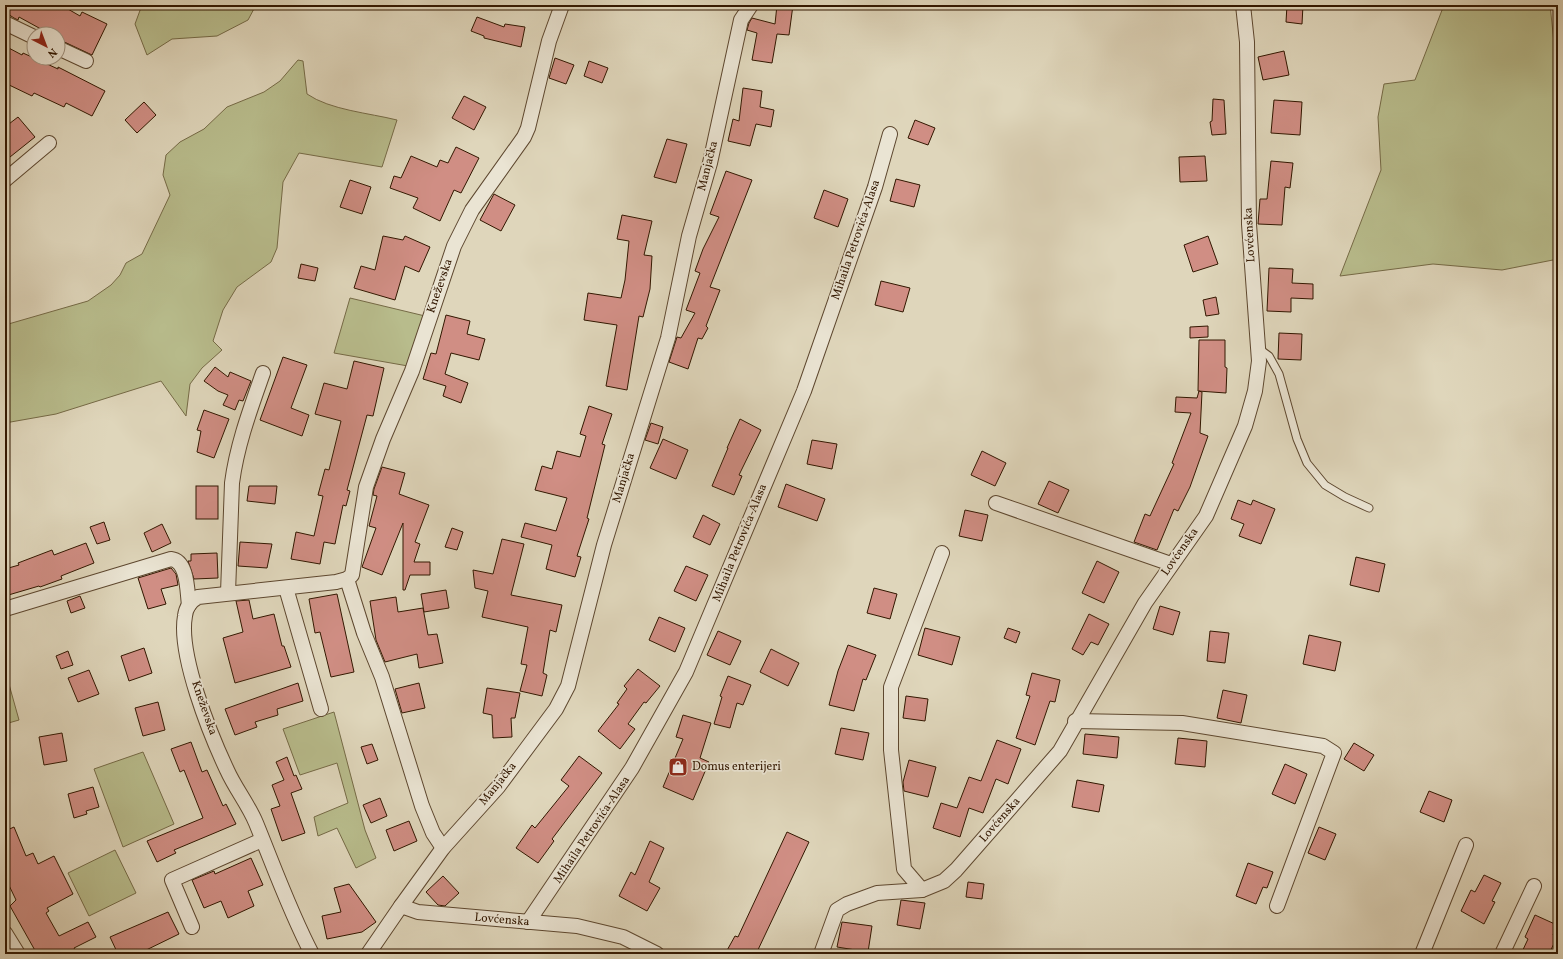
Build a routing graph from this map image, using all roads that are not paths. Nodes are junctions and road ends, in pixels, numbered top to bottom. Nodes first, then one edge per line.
1 (562, 5) edge
2 (751, 5) edge
3 (1243, 5) edge
4 (5, 23) edge
5 (26, 32) edge
6 (66, 52) edge
7 (86, 61) dead end
8 (890, 134) dead end
9 (49, 143) dead end
10 (5, 180) edge
11 (1258, 348) junction
12 (263, 373) dead end
13 (996, 503) dead end
14 (1369, 508) dead end
15 (942, 553) dead end
16 (1171, 564) junction
17 (347, 579) junction
18 (286, 588) junction
19 (228, 593) junction
20 (189, 605) junction
21 (5, 609) edge
22 (321, 709) dead end
23 (1075, 721) junction
24 (262, 840) junction
25 (1466, 845) dead end
26 (443, 848) junction
27 (1534, 886) dead end
28 (922, 890) junction
29 (401, 906) junction
30 (1277, 906) dead end
31 (528, 922) junction
32 (192, 927) dead end
33 (5, 933) edge
34 (18, 954) edge
35 (312, 954) edge
36 (368, 954) edge
37 (657, 954) edge
38 (821, 954) edge
39 (1422, 954) edge
40 (1502, 954) edge

1 - 17 street, Kneževska
2 - 26 street, Manjačka
3 - 11 street, Lovćenska
4 - 5 street
6 - 7 street
8 - 31 street, Mihaila Petrovića-Alasa
9 - 10 street
11 - 14 lane
11 - 16 street, Lovćenska
12 - 19 street
13 - 16 street
15 - 28 street
16 - 23 street, Lovćenska
17 - 18 street
17 - 26 street
18 - 19 street
18 - 22 street
19 - 20 street
20 - 21 street
20 - 24 street, Kneževska
23 - 28 street, Lovćenska
23 - 30 street
24 - 32 street
24 - 35 street, Kneževska
25 - 39 street
26 - 29 street, Manjačka
27 - 40 street
28 - 38 street, Lovćenska
29 - 31 street, Lovćenska
29 - 36 street
31 - 37 street, Lovćenska
33 - 34 street

